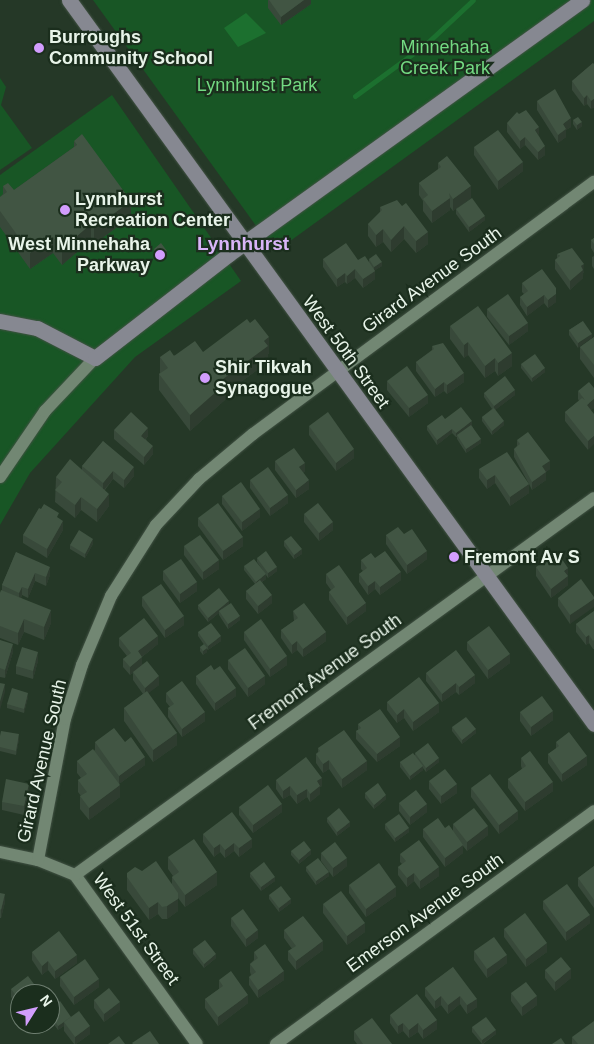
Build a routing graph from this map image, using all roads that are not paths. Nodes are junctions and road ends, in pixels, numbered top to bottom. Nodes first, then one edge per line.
1 (69, 0) edge
2 (582, 0) edge
3 (594, 182) edge
4 (244, 243) junction
5 (0, 321) edge
6 (95, 358) junction
7 (338, 372) junction
8 (0, 477) edge
9 (594, 498) edge
10 (487, 575) junction
11 (594, 724) edge
12 (594, 811) edge
13 (0, 852) edge
14 (38, 860) junction
15 (76, 875) junction
16 (197, 1044) edge
17 (276, 1044) edge

1 - 4 main road, West 50th Street
2 - 4 main road
3 - 7 street, Girard Avenue South
4 - 6 main road
4 - 7 main road, West 50th Street
5 - 6 main road
6 - 8 street
7 - 10 main road, West 50th Street
7 - 14 street, Girard Avenue South
9 - 10 street, Fremont Avenue South
10 - 11 main road, West 50th Street
10 - 15 street, Fremont Avenue South
12 - 17 street, Emerson Avenue South
13 - 14 street, West 51st Street
14 - 15 street, West 51st Street
15 - 16 street, West 51st Street

